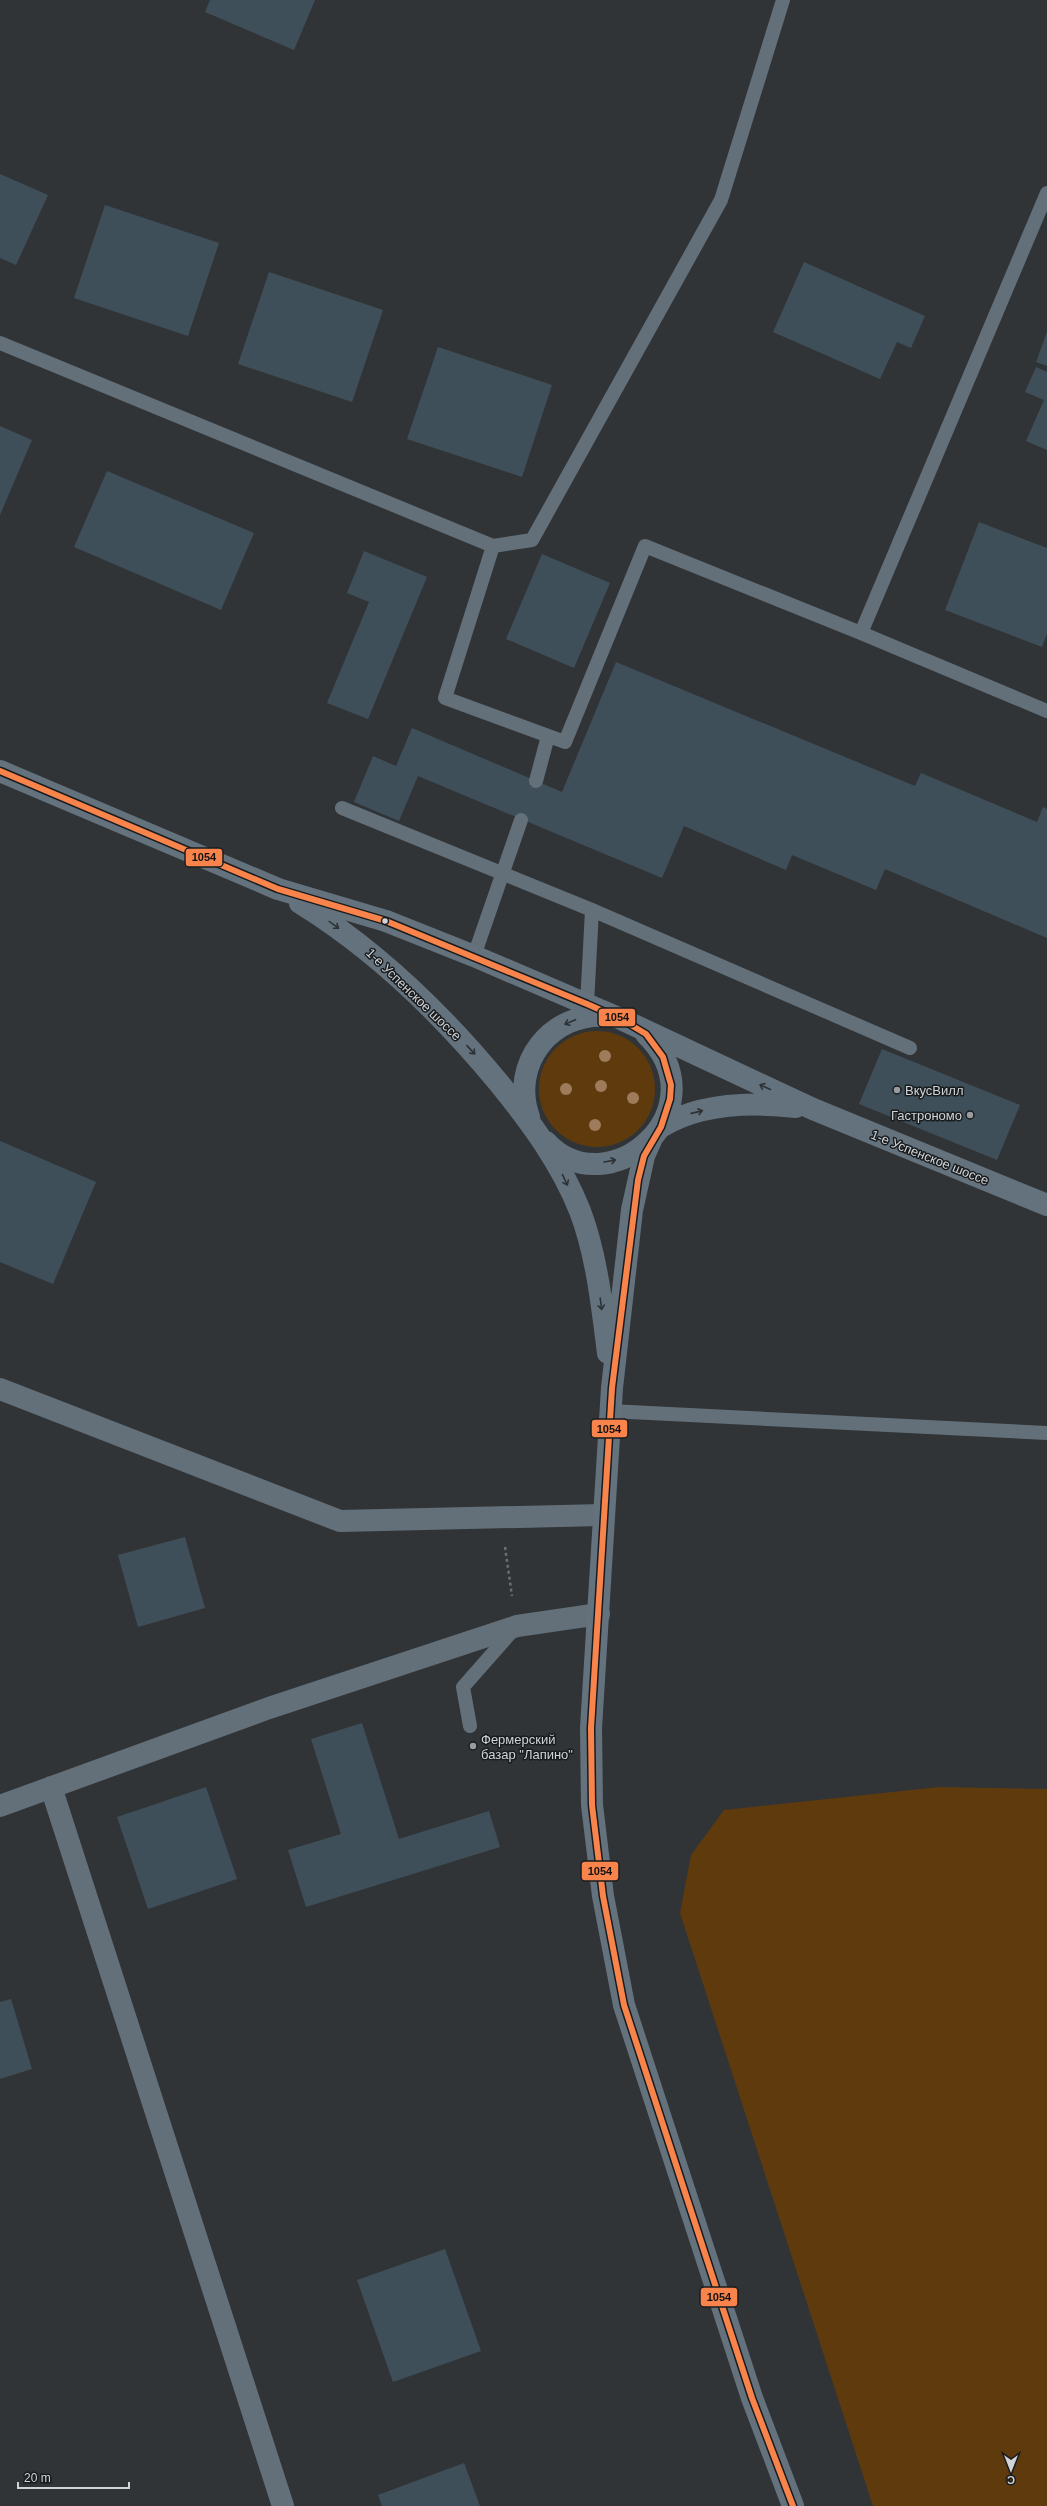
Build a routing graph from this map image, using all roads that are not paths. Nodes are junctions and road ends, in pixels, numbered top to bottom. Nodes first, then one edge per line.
1 (783, 0) edge
2 (1047, 193) edge
3 (0, 343) edge
4 (493, 546) junction
5 (862, 633) junction
6 (1047, 711) edge
7 (548, 736) junction
8 (0, 771) edge
9 (536, 781) dead end
10 (342, 808) dead end
11 (520, 820) dead end
12 (502, 873) junction
13 (278, 889) junction
14 (592, 910) junction
15 (474, 956) junction
16 (587, 1004) junction
17 (628, 1022) junction
18 (910, 1048) dead end
19 (813, 1109) junction
20 (534, 1128) junction
21 (657, 1132) junction
22 (1047, 1205) edge
23 (612, 1388) junction
24 (0, 1389) edge
25 (610, 1411) junction
26 (1047, 1432) edge
27 (603, 1515) junction
28 (599, 1614) junction
29 (517, 1626) junction
30 (470, 1726) dead end
31 (51, 1787) junction
32 (0, 1806) edge
33 (283, 2506) edge
34 (793, 2506) edge

1 - 4 lane
2 - 5 lane
3 - 4 lane
4 - 7 lane
5 - 6 lane
5 - 7 lane
7 - 9 lane
8 - 13 main road, 1-е Успенское шоссе
10 - 12 lane
11 - 12 lane
12 - 14 lane
12 - 15 lane
13 - 15 main road, 1-е Успенское шоссе
13 -> 20 main road, 1-е Успенское шоссе
14 - 16 lane
14 - 18 lane
15 - 16 main road, 1-е Успенское шоссе
16 - 17 main road, 1-е Успенское шоссе
19 -> 17 main road, 1-е Успенское шоссе
17 -> 20 main road, 1-е Успенское шоссе
17 - 21 main road, 1-е Успенское шоссе
21 -> 19 main road, 1-е Успенское шоссе
19 - 22 main road, 1-е Успенское шоссе
20 -> 21 main road, 1-е Успенское шоссе
20 -> 23 main road, 1-е Успенское шоссе
21 - 23 main road, 1-е Успенское шоссе
23 - 25 main road
24 - 27 street
25 - 26 lane
25 - 27 main road
27 - 28 main road
28 - 29 street
28 - 34 main road
29 - 30 lane
29 - 31 street
31 - 32 street
31 - 33 street

